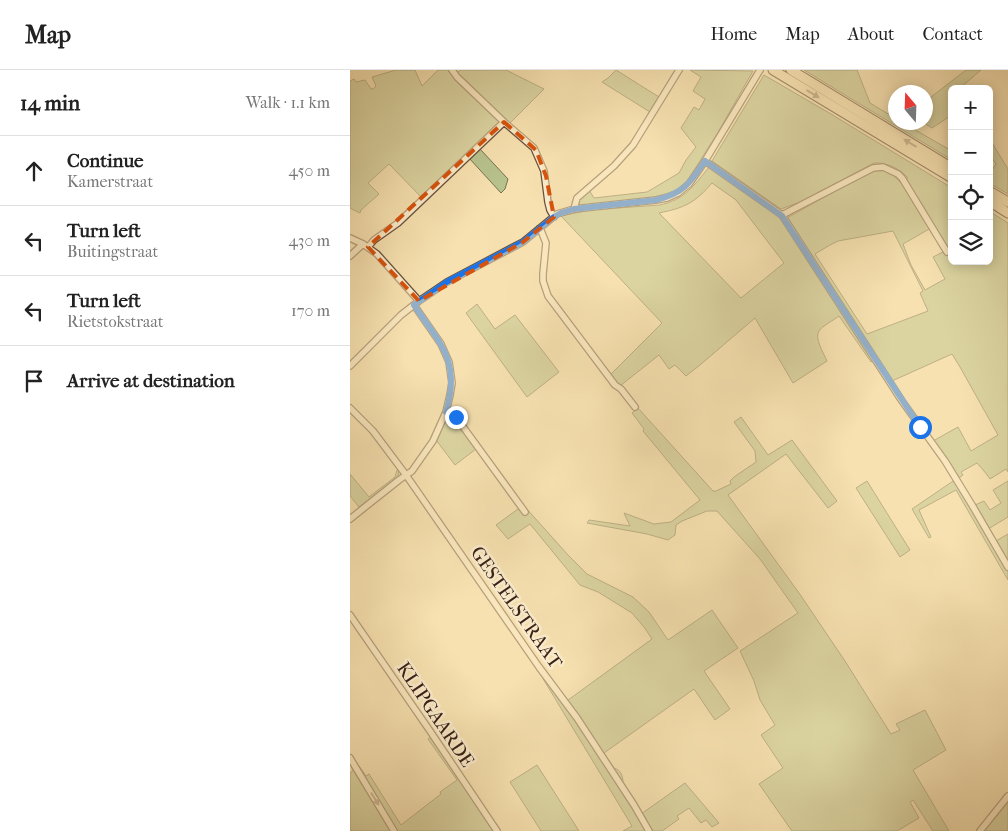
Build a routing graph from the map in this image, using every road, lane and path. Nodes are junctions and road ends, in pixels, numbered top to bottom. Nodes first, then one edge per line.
1 (452, 70) edge
2 (679, 70) edge
3 (760, 70) edge
4 (773, 70) edge
5 (791, 70) edge
6 (504, 122) junction
7 (705, 161) junction
8 (948, 166) edge
9 (948, 176) edge
10 (993, 193) edge
11 (1008, 202) edge
12 (993, 204) edge
13 (574, 209) junction
14 (1008, 213) edge
15 (782, 216) junction
16 (554, 217) junction
17 (540, 228) junction
18 (350, 238) edge
19 (366, 246) junction
20 (947, 252) dead end
21 (350, 256) edge
22 (416, 303) junction
23 (350, 366) edge
24 (635, 407) dead end
25 (350, 408) edge
26 (446, 412) junction
27 (406, 475) junction
28 (525, 512) dead end
29 (350, 518) edge
30 (1008, 567) edge
31 (350, 615) edge
32 (350, 758) edge
33 (1008, 796) edge
34 (394, 831) edge
35 (497, 831) edge
36 (649, 831) edge
37 (980, 831) edge

1 - 6 street
2 - 13 street
3 - 7 street
4 -> 9 highway
8 -> 5 highway
6 - 16 street
6 - 19 street
7 - 13 street
7 - 15 street
10 - 11 highway
12 - 14 highway
13 - 16 street
15 - 20 street
15 - 30 street
16 - 17 street
17 - 22 street
17 - 24 street
18 - 19 street
19 - 21 street
19 - 22 street
22 - 23 street
22 - 26 street
25 - 27 street, GESTELSTRAAT
26 - 27 street
26 - 28 street
27 - 29 street
27 - 36 street, GESTELSTRAAT
31 - 35 street, KLIPGAARDE
32 -> 34 street
33 - 37 street

